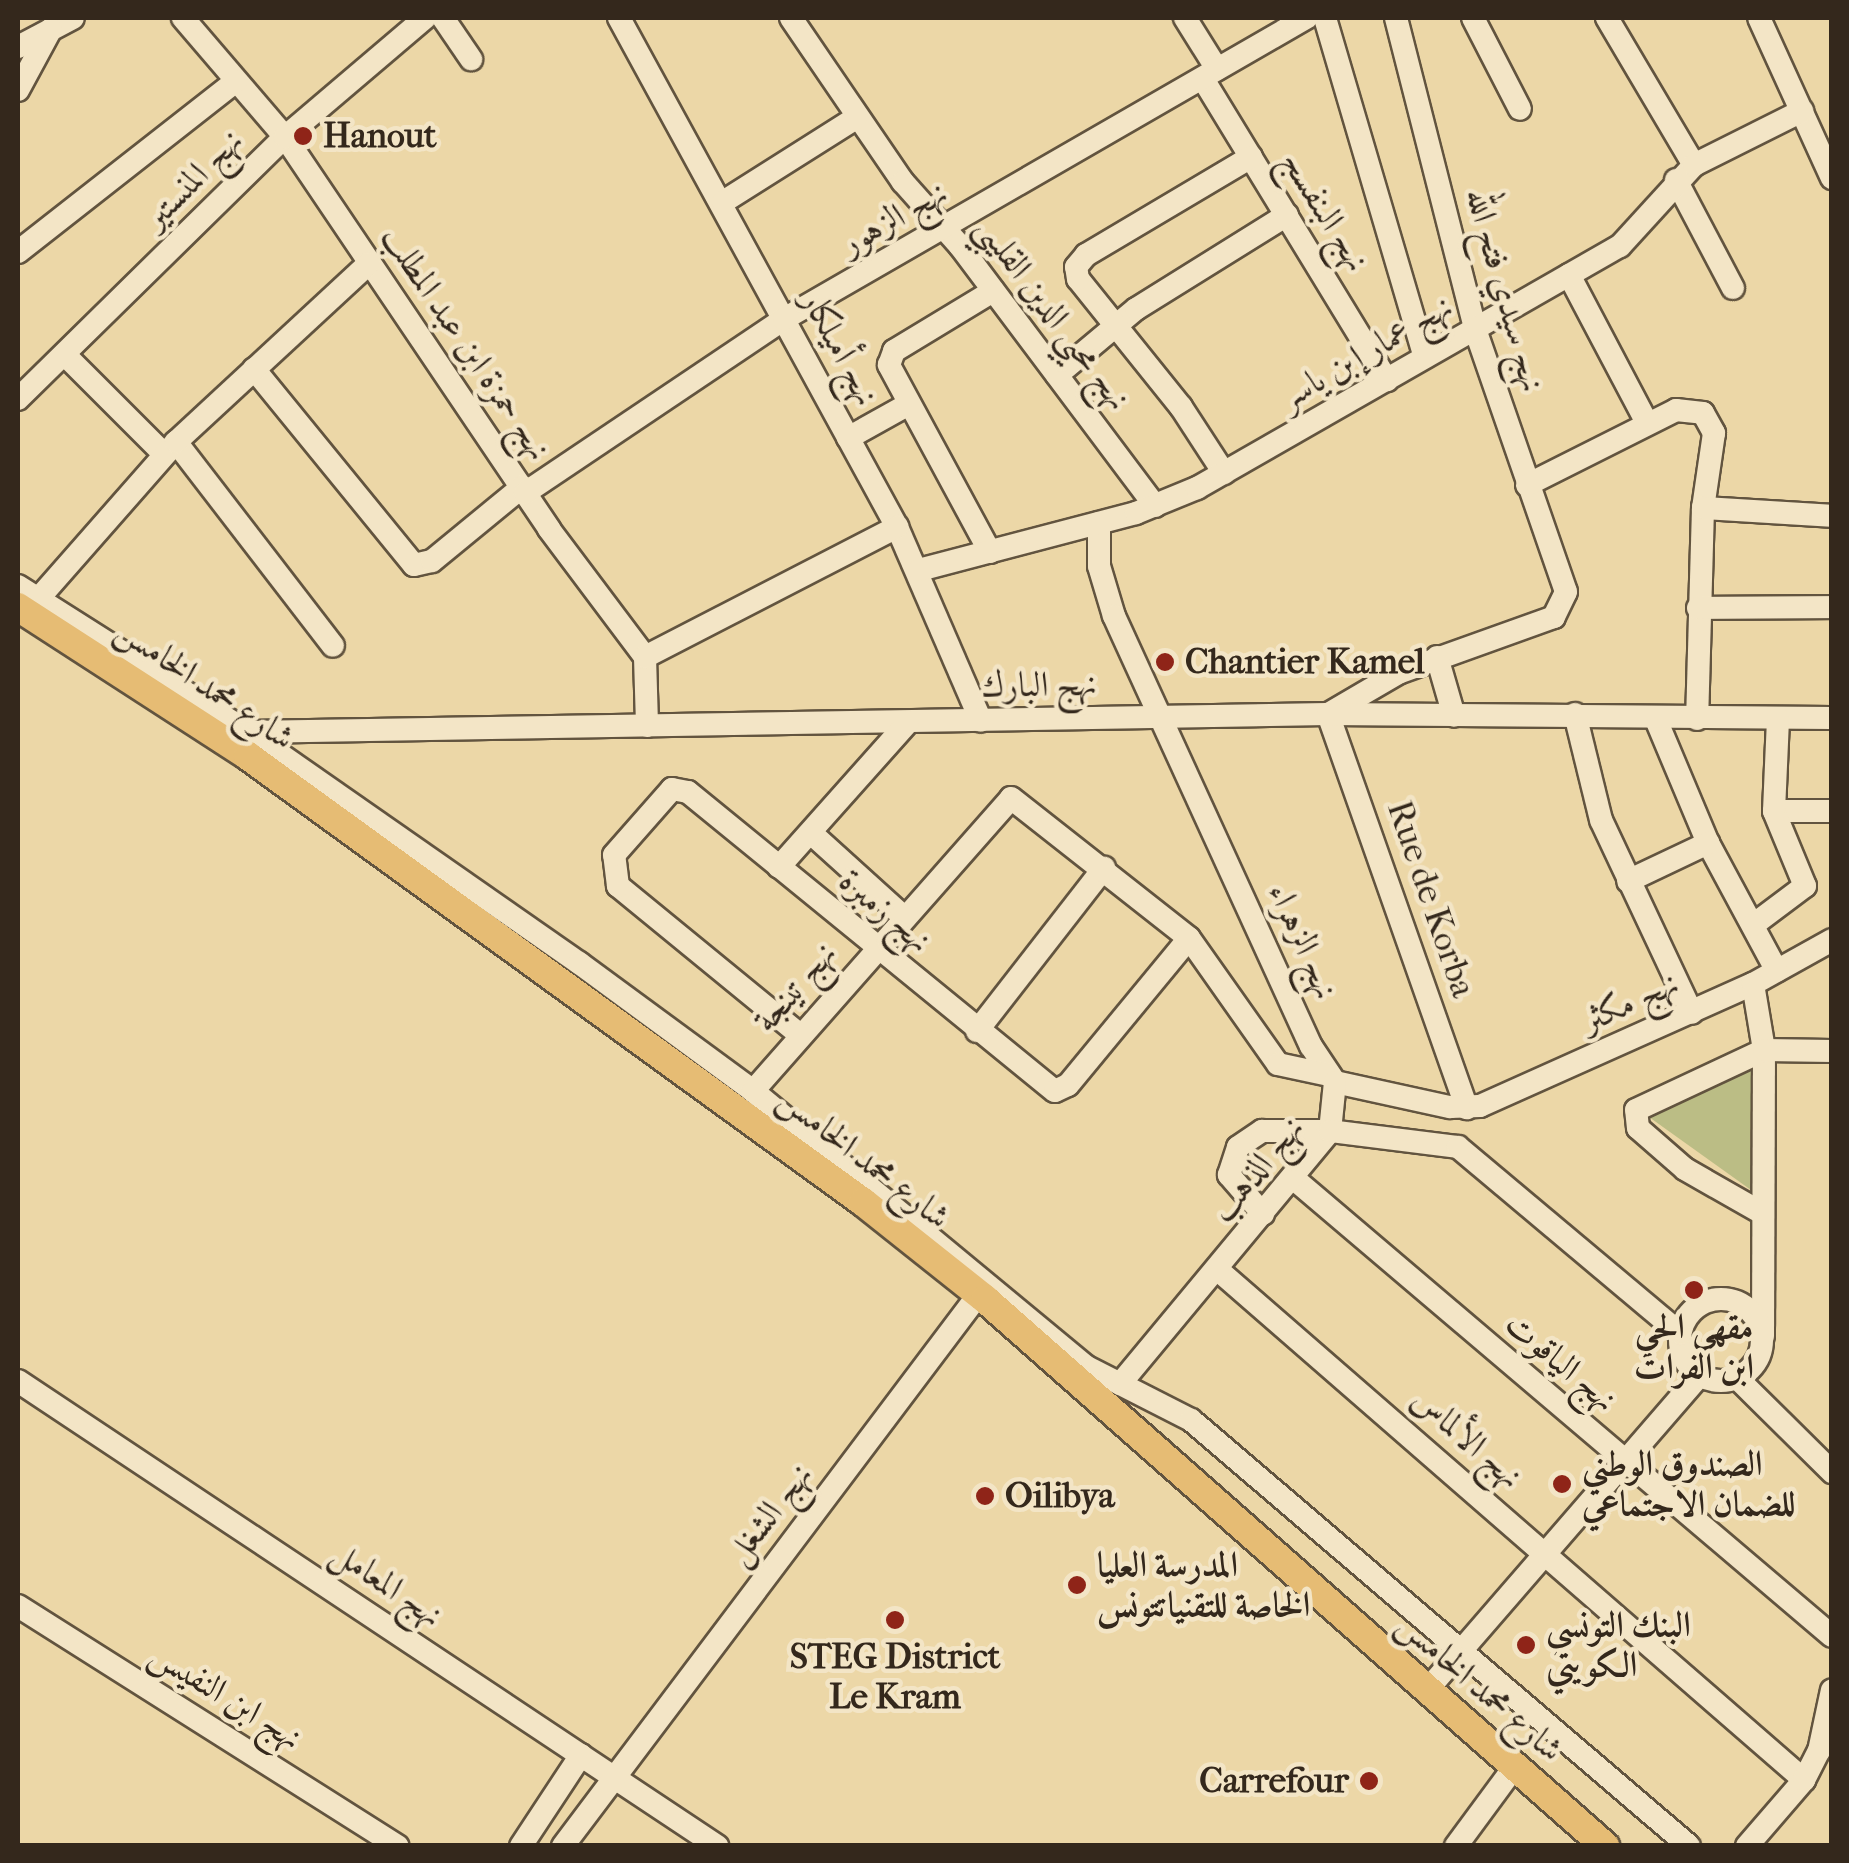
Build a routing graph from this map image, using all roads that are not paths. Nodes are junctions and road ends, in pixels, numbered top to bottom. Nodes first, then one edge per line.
1 (73, 18) edge
2 (183, 18) edge
3 (425, 18) edge
4 (443, 18) edge
5 (619, 18) edge
6 (791, 18) edge
7 (1184, 18) edge
8 (1306, 18) edge
9 (1324, 18) edge
10 (1396, 18) edge
11 (1473, 18) edge
12 (1607, 18) edge
13 (1759, 18) edge
14 (51, 29) junction
15 (18, 47) edge
16 (471, 59) dead end
17 (1210, 74) junction
18 (236, 80) junction
19 (18, 90) edge
20 (1520, 109) dead end
21 (1802, 111) junction
22 (856, 118) junction
23 (285, 138) junction
24 (1251, 157) junction
25 (1685, 173) junction
26 (1832, 178) edge
27 (724, 202) junction
28 (1287, 215) junction
29 (946, 230) junction
30 (18, 252) edge
31 (369, 263) junction
32 (1570, 275) junction
33 (1733, 288) dead end
34 (993, 291) junction
35 (784, 319) junction
36 (1113, 328) junction
37 (1475, 329) junction
38 (65, 355) junction
39 (1426, 357) junction
40 (254, 369) junction
41 (1057, 375) junction
42 (1387, 380) junction
43 (18, 399) edge
44 (908, 405) junction
45 (1646, 423) junction
46 (848, 438) junction
47 (170, 448) junction
48 (1224, 473) junction
49 (1527, 485) junction
50 (523, 490) junction
51 (1156, 506) junction
52 (1702, 508) junction
53 (1832, 516) edge
54 (1099, 523) junction
55 (898, 528) junction
56 (990, 552) junction
57 (919, 570) junction
58 (18, 586) edge
59 (28, 602) edge
60 (1832, 606) edge
61 (1698, 608) junction
62 (333, 646) dead end
63 (645, 657) junction
64 (1437, 657) junction
65 (1328, 714) junction
66 (1575, 714) junction
67 (1454, 716) junction
68 (1655, 717) junction
69 (1165, 718) junction
70 (1778, 718) junction
71 (1832, 718) edge
72 (1697, 720) junction
73 (981, 721) junction
74 (908, 722) junction
75 (646, 726) junction
76 (248, 732) junction
77 (1774, 811) junction
78 (1832, 811) edge
79 (811, 833) junction
80 (1708, 842) junction
81 (779, 867) junction
82 (1104, 868) junction
83 (1628, 880) junction
84 (903, 916) junction
85 (1753, 925) junction
86 (1189, 938) junction
87 (1832, 940) edge
88 (875, 949) junction
89 (1777, 971) junction
90 (1753, 984) junction
91 (1692, 1013) junction
92 (977, 1031) junction
93 (799, 1034) junction
94 (1764, 1050) junction
95 (1832, 1051) edge
96 (1332, 1079) junction
97 (753, 1090) junction
98 (1458, 1107) junction
99 (1330, 1130) junction
100 (1450, 1143) junction
101 (1292, 1178) junction
102 (1762, 1213) junction
103 (1262, 1214) junction
104 (1218, 1270) junction
105 (979, 1294) junction
106 (1680, 1333) junction
107 (1763, 1336) junction
108 (1700, 1375) junction
109 (1737, 1378) junction
110 (18, 1381) edge
111 (1120, 1384) junction
112 (1626, 1463) junction
113 (1832, 1472) edge
114 (1547, 1552) junction
115 (18, 1606) edge
116 (1832, 1636) edge
117 (1462, 1649) junction
118 (1428, 1689) junction
119 (1832, 1690) edge
120 (582, 1755) junction
121 (1514, 1766) junction
122 (614, 1776) junction
123 (1804, 1780) junction
124 (397, 1846) edge
125 (521, 1846) edge
126 (564, 1846) edge
127 (718, 1846) edge
128 (1456, 1846) edge
129 (1605, 1846) edge
130 (1689, 1846) edge
131 (1746, 1846) edge

1 - 14 street
2 - 18 street, نهج حمزة ابن عبد المطلب
3 - 23 street, نهج المنستير
4 - 16 street
5 - 27 street, نهج أميلكار
6 - 22 street, نهج محيي الدين القليبي
7 - 17 street, نهج البنفسج
8 - 17 street, نهج الزهور
9 - 39 street
10 - 37 street, نهج سيدي فتح الله
11 - 20 street
12 - 25 street
13 - 21 street
14 - 15 street
14 - 19 street
17 - 24 street, نهج البنفسج
17 - 29 street, نهج الزهور
18 - 23 street, نهج حمزة ابن عبد المطلب
18 - 30 street
21 - 25 street, نهج عمار إبن ياسر
21 - 26 street
22 - 27 street
22 - 29 street, نهج محيي الدين القليبي
23 - 31 street, نهج حمزة ابن عبد المطلب
23 - 38 street, نهج المنستير
24 - 28 street, نهج البنفسج
24 - 36 street
25 - 32 street, نهج عمار إبن ياسر
25 - 33 street
27 - 35 street, نهج أميلكار
28 - 36 street
28 - 42 street, نهج البنفسج
29 - 34 street, نهج محيي الدين القليبي
29 - 35 street, نهج الزهور
31 - 40 street
31 - 50 street, نهج حمزة ابن عبد المطلب
32 - 37 street, نهج عمار إبن ياسر
32 - 45 street
34 - 41 street, نهج محيي الدين القليبي
34 - 44 street
35 - 46 street, نهج أميلكار
35 - 50 street, نهج الزهور
36 - 41 street
36 - 48 street
37 - 39 street, نهج عمار إبن ياسر
37 - 49 street, نهج سيدي فتح الله
38 - 43 street, نهج المنستير
38 - 47 street
39 - 42 street, نهج عمار إبن ياسر
40 - 47 street
40 - 50 street, نهج الزهور
41 - 51 street, نهج محيي الدين القليبي
42 - 48 street, نهج عمار إبن ياسر
44 - 46 street
44 - 56 street
45 - 49 street
45 - 52 street
46 - 55 street, نهج أميلكار
47 - 59 street
47 - 62 street
48 - 51 street, نهج عمار إبن ياسر
49 - 64 street, نهج سيدي فتح الله
50 - 63 street, نهج حمزة ابن عبد المطلب
51 - 54 street, نهج عمار إبن ياسر
52 - 53 street
52 - 61 street
54 - 56 street, نهج عمار إبن ياسر
54 - 69 street, نهج الزهراء
55 - 57 street, نهج أميلكار
55 - 63 street
56 - 57 street, نهج عمار إبن ياسر
57 - 73 street, نهج أميلكار
58 - 59 street
59 - 76 street
59 - 105 main road, شارع محمد الخامس
60 - 61 street
61 - 72 street
63 - 75 street
64 - 65 street
64 - 67 street
65 - 67 street, نهج البارك
65 - 69 street, نهج البارك
65 - 98 street, Rue de Korba
66 - 67 street, نهج البارك
66 - 68 street, نهج البارك
66 - 83 street
68 - 72 street, نهج البارك
68 - 80 street
69 - 73 street, نهج البارك
69 - 96 street, نهج الزهراء
70 - 71 street, نهج البارك
70 - 72 street, نهج البارك
70 - 77 street
73 - 74 street, نهج البارك
74 - 75 street, نهج البارك
74 - 79 street
75 - 76 street, نهج البارك
76 - 97 street
77 - 78 street
77 - 85 street
79 - 81 street
79 - 84 street
80 - 83 street
80 - 85 street
81 - 88 street, نهج زمبرة
81 - 93 street, نهج زمبرة
82 - 84 street, نهج تينجة
82 - 86 street
82 - 92 street
83 - 91 street
84 - 88 street, نهج تينجة
85 - 89 street
86 - 92 street, نهج زمبرة
86 - 96 street
87 - 89 street, نهج مكثر
88 - 92 street, نهج زمبرة
88 - 93 street, نهج تينجة
89 - 90 street, نهج مكثر
90 - 91 street, نهج مكثر
90 - 94 street
91 - 98 street, نهج مكثر
93 - 97 street, نهج تينجة
94 - 95 street
94 - 102 street
94 - 102 street
96 - 98 street
96 - 99 street
97 - 111 street
98 - 100 street, Rue de Korba
99 - 100 street, نهج الذهب
99 - 101 street, نهج الذهب
99 - 103 street
100 - 106 street
101 - 103 street, نهج الذهب
101 - 112 street, نهج الياقوت
102 - 107 street
103 - 104 street, نهج الذهب
104 - 111 street, نهج الذهب
104 - 114 street, نهج الألماس
105 - 118 main road, شارع محمد الخامس
105 - 122 street, نهج الشغل
106 - 107 street
106 - 108 street
107 - 109 street
108 - 109 street
108 - 112 street
109 - 113 street
110 - 120 street, نهج المعامل
111 - 117 street
112 - 114 street
112 - 116 street, نهج الياقوت
114 - 117 street
114 - 123 street, نهج الألماس
115 - 124 street, نهج ابن النفيس
117 - 118 street
117 - 130 street
118 - 121 main road, شارع محمد الخامس
119 - 123 street
120 - 122 street, نهج المعامل
120 - 125 street
121 - 128 street
121 - 129 main road, شارع محمد الخامس
122 - 126 street, نهج الشغل
122 - 127 street, نهج المعامل
123 - 131 street

